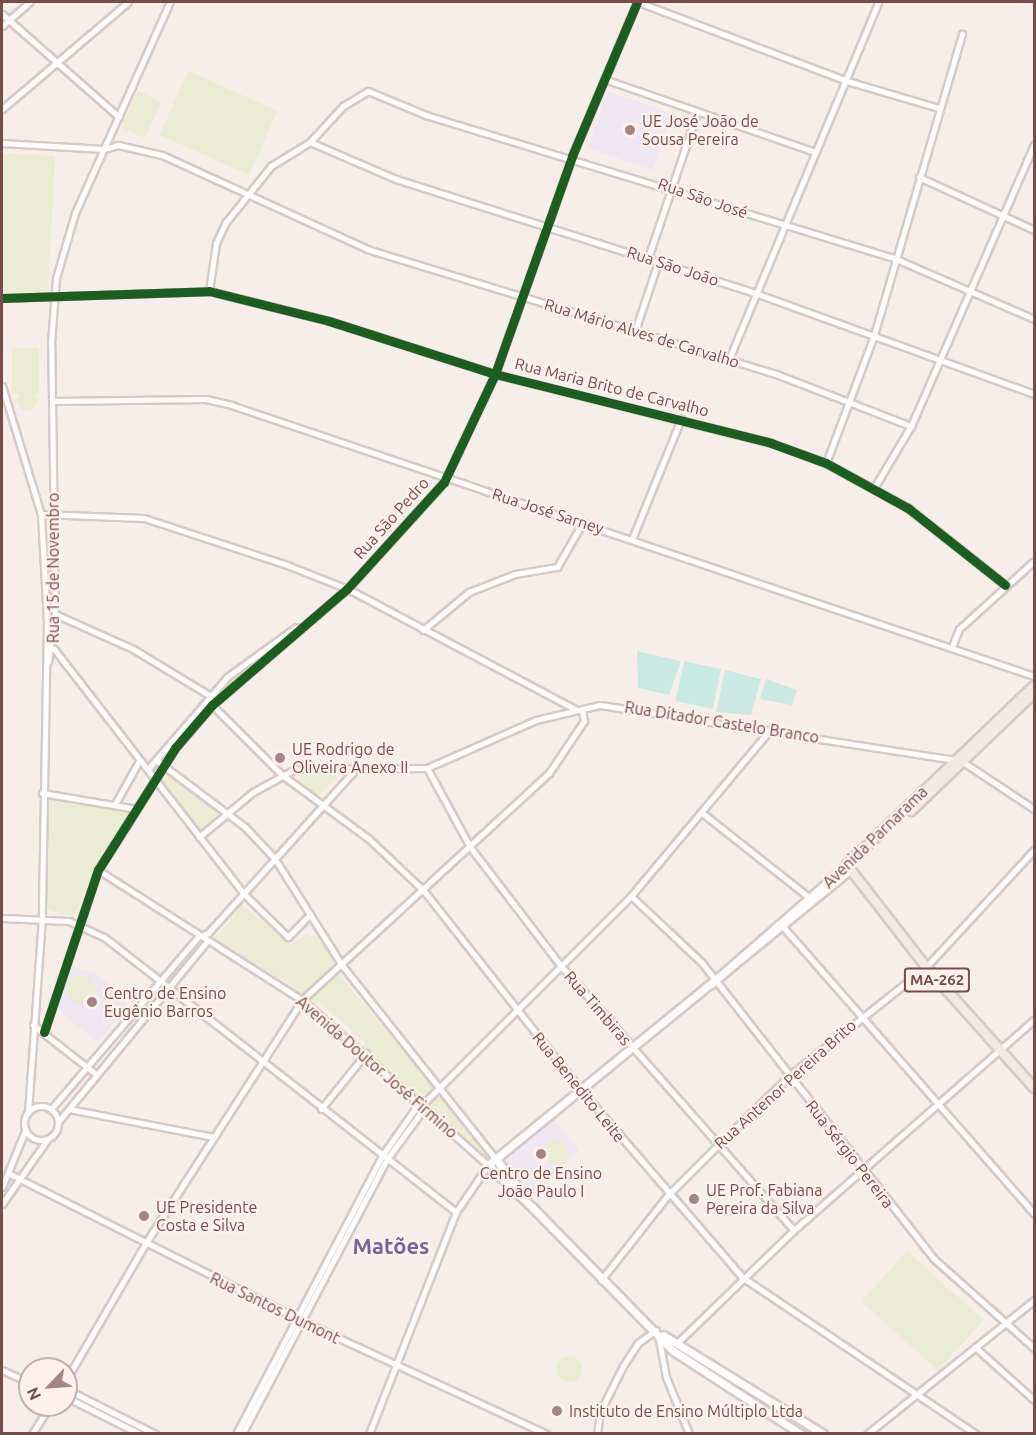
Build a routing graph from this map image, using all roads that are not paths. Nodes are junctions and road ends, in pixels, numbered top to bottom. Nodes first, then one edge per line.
1 (30, 2) edge
2 (128, 2) edge
3 (170, 2) edge
4 (638, 2) edge
5 (878, 2) edge
6 (2, 14) edge
7 (4, 24) edge
8 (963, 34) dead end
9 (57, 64) junction
10 (604, 80) junction
11 (847, 81) junction
12 (939, 108) junction
13 (2, 110) edge
14 (697, 112) junction
15 (119, 117) junction
16 (310, 142) junction
17 (2, 143) edge
18 (1035, 145) edge
19 (104, 149) junction
20 (815, 152) junction
21 (572, 156) junction
22 (919, 177) junction
23 (673, 187) junction
24 (251, 196) junction
25 (1005, 215) junction
26 (783, 226) junction
27 (550, 227) junction
28 (1035, 230) edge
29 (648, 258) junction
30 (896, 260) junction
31 (658, 262) junction
32 (209, 291) junction
33 (972, 291) junction
34 (755, 293) junction
35 (523, 297) junction
36 (2, 298) edge
37 (52, 298) junction
38 (1035, 319) edge
39 (635, 331) junction
40 (874, 335) junction
41 (939, 358) junction
42 (729, 359) junction
43 (495, 374) junction
44 (2, 386) edge
45 (1035, 394) edge
46 (852, 399) junction
47 (52, 401) junction
48 (681, 418) junction
49 (911, 426) junction
50 (826, 463) junction
51 (444, 482) junction
52 (874, 488) junction
53 (54, 513) junction
54 (41, 514) junction
55 (583, 522) junction
56 (632, 539) junction
57 (43, 554) junction
58 (55, 556) junction
59 (1035, 561) edge
60 (1005, 585) junction
61 (347, 589) junction
62 (55, 614) junction
63 (303, 624) junction
64 (423, 630) junction
65 (953, 644) junction
66 (46, 648) junction
67 (54, 649) junction
68 (48, 662) junction
69 (1035, 676) edge
70 (1035, 686) edge
71 (1035, 693) edge
72 (209, 695) junction
73 (212, 705) junction
74 (575, 709) junction
75 (582, 710) junction
76 (770, 730) junction
77 (156, 760) junction
78 (139, 762) junction
79 (956, 764) junction
80 (162, 766) junction
81 (427, 768) junction
82 (148, 769) junction
83 (353, 772) junction
84 (282, 775) junction
85 (154, 777) junction
86 (42, 793) junction
87 (321, 802) junction
88 (115, 804) junction
89 (137, 809) junction
90 (1035, 809) edge
91 (227, 812) junction
92 (701, 812) junction
93 (199, 837) junction
94 (470, 847) junction
95 (1035, 849) edge
96 (275, 859) junction
97 (848, 867) junction
98 (98, 870) junction
99 (424, 891) junction
100 (243, 893) junction
101 (631, 896) junction
102 (812, 900) junction
103 (310, 914) junction
104 (42, 917) junction
105 (2, 918) edge
106 (77, 922) junction
107 (782, 927) junction
108 (208, 933) junction
109 (198, 937) junction
110 (207, 941) junction
111 (341, 964) junction
112 (561, 966) junction
113 (926, 967) junction
114 (161, 980) junction
115 (714, 982) junction
116 (169, 987) junction
117 (302, 1000) junction
118 (517, 1011) junction
119 (859, 1018) junction
120 (1035, 1020) edge
121 (33, 1025) junction
122 (44, 1032) junction
123 (631, 1047) junction
124 (1002, 1051) junction
125 (366, 1053) junction
126 (262, 1063) junction
127 (88, 1067) junction
128 (97, 1075) junction
129 (789, 1076) junction
130 (438, 1087) junction
131 (579, 1088) junction
132 (1035, 1088) edge
133 (422, 1105) junction
134 (938, 1107) junction
135 (51, 1109) junction
136 (69, 1109) junction
137 (321, 1109) junction
138 (28, 1112) junction
139 (58, 1122) junction
140 (25, 1131) junction
141 (213, 1137) junction
142 (47, 1140) junction
143 (718, 1145) junction
144 (385, 1158) junction
145 (495, 1158) junction
146 (488, 1165) junction
147 (864, 1172) junction
148 (9, 1173) junction
149 (15, 1178) junction
150 (2, 1187) edge
151 (668, 1195) junction
152 (2, 1204) edge
153 (534, 1209) junction
154 (456, 1212) junction
155 (1035, 1214) edge
156 (794, 1230) junction
157 (145, 1244) junction
158 (742, 1277) junction
159 (600, 1281) junction
160 (1035, 1300) edge
161 (299, 1320) junction
162 (1004, 1324) junction
163 (658, 1332) junction
164 (678, 1342) junction
165 (975, 1347) junction
166 (1035, 1348) edge
167 (672, 1350) junction
168 (78, 1359) edge
169 (396, 1366) junction
170 (2, 1370) edge
171 (18, 1377) edge
172 (734, 1377) junction
173 (728, 1387) junction
174 (914, 1393) junction
175 (78, 1395) edge
176 (1035, 1400) edge
177 (78, 1403) edge
178 (43, 1417) edge
179 (32, 1434) edge
180 (140, 1434) edge
181 (155, 1434) edge
182 (236, 1434) edge
183 (242, 1434) edge
184 (369, 1434) edge
185 (546, 1434) edge
186 (597, 1434) edge
187 (689, 1434) edge
188 (801, 1434) edge
189 (823, 1434) edge
190 (867, 1434) edge
191 (976, 1434) edge

1 - 7 street
2 - 9 street
3 - 15 street, Rua 15 de Novembro
4 - 10 street, Rua São Pedro
4 - 11 street
5 - 11 street
6 - 7 street
7 - 9 street
8 - 12 street
9 - 13 street
9 - 15 street
10 - 14 street
10 - 21 street, Rua São Pedro
11 - 12 street
11 - 20 street
12 - 22 street
14 - 20 street
14 - 23 street
15 - 19 street, Rua 15 de Novembro
16 - 21 street, Rua São José
16 - 24 street
16 - 27 street, Rua São João
17 - 19 street, Rua Mário Alves de Carvalho
18 - 25 street
19 - 24 street, Rua Mário Alves de Carvalho
19 - 37 street, Rua 15 de Novembro
20 - 26 street
21 - 23 street, Rua São José
21 - 27 street, Rua São Pedro
22 - 25 street
22 - 30 street
23 - 26 street, Rua São José
23 - 29 street
24 - 32 street
24 - 35 street, Rua Mário Alves de Carvalho
25 - 28 street
25 - 33 street
26 - 30 street, Rua São José
26 - 34 street
27 - 29 street, Rua São João
27 - 35 street, Rua São Pedro
29 - 31 street, Rua São João
30 - 33 street, Rua São José
30 - 40 street
31 - 34 street, Rua São João
31 - 39 street
32 - 37 street, Rua Maria Brito de Carvalho
32 - 43 street, Rua Maria Brito de Carvalho
33 - 38 street, Rua São José
33 - 41 street
34 - 40 street, Rua São João
34 - 42 street
35 - 39 street, Rua Mário Alves de Carvalho
35 - 43 street, Rua São Pedro
36 - 37 street, Rua Maria Brito de Carvalho
37 - 47 street, Rua 15 de Novembro
39 - 42 street, Rua Mário Alves de Carvalho
40 - 41 street, Rua São João
40 - 46 street
41 - 45 street, Rua São João
41 - 49 street
42 - 46 street, Rua Mário Alves de Carvalho
43 - 48 street, Rua Maria Brito de Carvalho
43 - 51 street, Rua São Pedro
44 - 54 street, Rua 15 de Novembro
46 - 49 street, Rua Mário Alves de Carvalho
46 - 50 street
47 - 51 street, Rua José Sarney
47 - 53 street, Rua 15 de Novembro
48 - 50 street, Rua Maria Brito de Carvalho
48 - 56 street
49 - 52 street
50 - 52 street, Rua Maria Brito de Carvalho
51 - 55 street, Rua José Sarney
51 - 61 street, Rua São Pedro
52 - 60 street, Rua Maria Brito de Carvalho
53 - 54 street
53 - 58 street, Rua 15 de Novembro
53 - 61 street
54 - 57 street, Rua 15 de Novembro
55 - 56 street, Rua José Sarney
55 - 64 street
56 - 65 street, Rua José Sarney
57 - 58 street
57 - 66 street, Rua 15 de Novembro
58 - 62 street, Rua 15 de Novembro
59 - 60 street
60 - 65 street
61 - 63 street, Rua São Pedro
61 - 64 street
62 - 67 street, Rua 15 de Novembro
62 - 72 street
63 - 72 street, Rua São Pedro
63 - 73 street, Rua São Pedro
64 - 74 street
65 - 69 street, Rua José Sarney
66 - 67 street
66 - 68 street, Rua 15 de Novembro
67 - 68 street, Rua 15 de Novembro
67 - 78 street
68 - 86 street
70 - 79 main road, Avenida Parnarama
71 - 79 main road, Avenida Parnarama
72 - 77 street, Rua São Pedro
73 - 80 street, Rua São Pedro
73 - 84 street, Rua Benedito Leite
74 - 75 street, Rua Ditador Castelo Branco
74 - 81 street, Rua Ditador Castelo Branco
75 - 76 street, Rua Ditador Castelo Branco
75 - 94 street
76 - 79 street, Rua Ditador Castelo Branco
76 - 92 street
77 - 80 street
77 - 82 street, Rua São Pedro
78 - 82 street
78 - 88 street
79 - 90 street
79 - 97 main road, Avenida Parnarama
80 - 85 street, Rua São Pedro
80 - 91 street
81 - 83 street, Rua Ditador Castelo Branco
81 - 94 street, Rua Timbiras
82 - 85 street
83 - 84 street, Rua Ditador Castelo Branco
83 - 87 street
84 - 87 street, Rua Benedito Leite
84 - 91 street, Rua Ditador Castelo Branco
85 - 89 street, Rua São Pedro
85 - 93 street
86 - 88 street
86 - 104 street
87 - 96 street
87 - 99 street, Rua Benedito Leite
88 - 89 street
89 - 98 street, Rua São Pedro
91 - 93 street, Rua Ditador Castelo Branco
91 - 96 street
92 - 101 street
92 - 102 street
93 - 100 street
94 - 99 street
94 - 112 street, Rua Timbiras
95 - 113 street, Rua Antenor Pereira Brito
96 - 100 street
96 - 103 street
97 - 102 street, Avenida Parnarama
97 - 113 main road, MA-262
98 - 106 street, Rua São Pedro
98 - 109 street, Avenida Doutor José Firmino
99 - 111 street
99 - 118 street, Rua Benedito Leite
100 - 103 street
100 - 108 street
101 - 112 street
101 - 115 street, Rua Sérgio Pereira
102 - 107 street, Avenida Parnarama
103 - 111 street
104 - 105 street
104 - 106 street
104 - 121 street
106 - 114 street
106 - 122 street, Rua São Pedro
107 - 115 street, Avenida Parnarama
107 - 119 street
108 - 109 street
108 - 110 street
109 - 110 street, Avenida Doutor José Firmino
109 - 114 street
110 - 116 street
110 - 117 street, Avenida Doutor José Firmino
111 - 117 street
111 - 130 street
112 - 118 street
112 - 123 street, Rua Timbiras
113 - 119 street, Rua Antenor Pereira Brito
113 - 124 main road, MA-262
114 - 116 street
114 - 127 street
115 - 123 street, Avenida Parnarama
115 - 129 street, Rua Sérgio Pereira
116 - 126 street
116 - 128 street
117 - 125 street, Avenida Doutor José Firmino
117 - 126 street
118 - 130 street
118 - 131 street, Rua Benedito Leite
119 - 129 street, Rua Antenor Pereira Brito
119 - 134 street
120 - 124 street
121 - 122 street
121 - 138 street
122 - 127 street
123 - 131 street, Avenida Parnarama
123 - 143 street, Rua Timbiras
124 - 132 main road, MA-262
124 - 134 street
125 - 133 street, Avenida Doutor José Firmino
125 - 137 street
126 - 137 street
126 - 141 street
127 - 128 street
127 - 135 street
128 - 136 street
129 - 143 street, Rua Antenor Pereira Brito
129 - 147 street, Rua Sérgio Pereira
130 - 133 street
130 - 145 street
131 - 145 street, Avenida Parnarama
131 - 151 street, Rua Benedito Leite
133 - 144 street
133 - 146 street, Avenida Doutor José Firmino
134 - 147 street
134 - 155 street
135 - 138 street
135 - 139 street
136 - 139 street
136 - 141 street
137 - 144 street
138 - 140 street
139 - 142 street
140 - 142 street
140 - 148 street
141 - 157 street
142 - 149 street
143 - 151 street, Rua Antenor Pereira Brito
143 - 156 street, Rua Timbiras
144 - 154 street
144 - 161 street
145 - 146 street, Avenida Parnarama
145 - 153 street, Avenida Doutor José Firmino
146 - 153 street, Avenida Doutor José Firmino
146 - 154 street
147 - 156 street
147 - 162 street, Rua Sérgio Pereira
148 - 149 street, Rua Santos Dumont
148 - 150 street
149 - 152 street
149 - 157 street, Rua Santos Dumont
151 - 158 street, Rua Benedito Leite
151 - 159 street, Rua Antenor Pereira Brito
153 - 159 street, Avenida Doutor José Firmino
154 - 169 street
156 - 158 street
157 - 161 street, Rua Santos Dumont
157 - 168 street
158 - 164 street
158 - 174 street, Rua Benedito Leite
159 - 163 street, Avenida Doutor José Firmino
160 - 162 street
161 - 169 street, Rua Santos Dumont
161 - 182 street
161 - 183 street
162 - 165 street
162 - 166 street, Rua Sérgio Pereira
163 - 164 street, Avenida Doutor José Firmino
163 - 167 street, Avenida Doutor José Firmino
163 - 186 street
163 - 187 street
164 - 167 street
164 - 172 street, Avenida Doutor José Firmino
165 - 174 street
165 - 176 street
167 - 173 street, Avenida Doutor José Firmino
169 - 184 street
169 - 185 street, Rua Santos Dumont
170 - 171 street
172 - 173 street
172 - 189 street, Avenida Doutor José Firmino
173 - 188 street, Avenida Doutor José Firmino
174 - 190 street
174 - 191 street, Rua Benedito Leite
175 - 181 street
177 - 180 street
178 - 179 street

